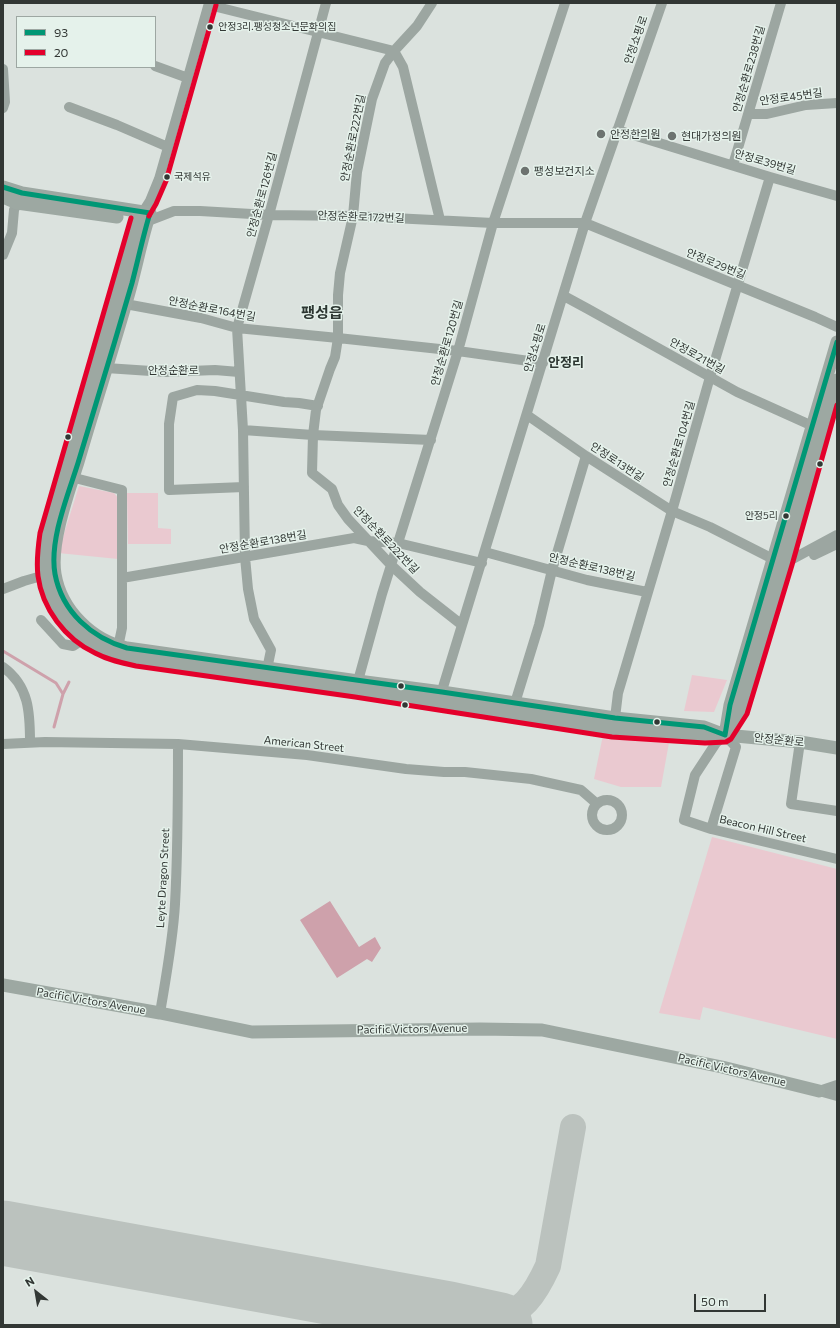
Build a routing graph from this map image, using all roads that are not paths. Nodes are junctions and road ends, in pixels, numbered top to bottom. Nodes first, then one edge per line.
1 (326, 3) edge
2 (432, 3) edge
3 (565, 3) edge
4 (662, 3) edge
5 (781, 3) edge
6 (209, 4) edge
7 (317, 33) junction
8 (394, 51) junction
9 (156, 66) edge
10 (3, 69) edge
11 (188, 78) junction
12 (837, 103) edge
13 (69, 107) dead end
14 (3, 108) edge
15 (749, 114) junction
16 (617, 130) junction
17 (168, 146) junction
18 (733, 165) junction
19 (770, 177) junction
20 (3, 187) edge
21 (837, 196) edge
22 (3, 197) edge
23 (17, 203) junction
24 (269, 215) junction
25 (145, 216) junction
26 (353, 216) junction
27 (440, 220) junction
28 (493, 223) junction
29 (585, 223) junction
30 (3, 255) edge
31 (738, 286) junction
32 (564, 296) junction
33 (121, 303) junction
34 (837, 327) edge
35 (237, 328) junction
36 (338, 338) junction
37 (837, 342) edge
38 (458, 351) junction
39 (543, 363) junction
40 (106, 368) junction
41 (239, 372) junction
42 (710, 377) junction
43 (833, 386) edge
44 (240, 395) junction
45 (318, 406) junction
46 (527, 414) junction
47 (817, 428) junction
48 (243, 430) junction
49 (313, 434) junction
50 (431, 440) junction
51 (586, 456) junction
52 (68, 476) junction
53 (244, 487) junction
54 (672, 511) junction
55 (837, 535) edge
56 (368, 541) junction
57 (398, 543) junction
58 (837, 544) edge
59 (485, 552) junction
60 (245, 557) junction
61 (482, 563) junction
62 (780, 564) junction
63 (391, 565) junction
64 (552, 570) junction
65 (45, 575) junction
66 (122, 578) junction
67 (3, 589) edge
68 (647, 592) junction
69 (41, 620) dead end
70 (462, 625) junction
71 (84, 639) junction
72 (117, 650) junction
73 (3, 667) edge
74 (267, 672) junction
75 (357, 685) junction
76 (440, 697) junction
77 (515, 703) junction
78 (616, 718) junction
79 (725, 735) junction
80 (30, 742) junction
81 (800, 742) junction
82 (3, 744) edge
83 (178, 744) junction
84 (837, 748) edge
85 (596, 803) dead end
86 (837, 811) edge
87 (711, 829) junction
88 (837, 859) edge
89 (3, 985) edge
90 (160, 1013) junction
91 (837, 1085) edge
92 (819, 1091) junction
93 (837, 1096) edge

1 - 7 street, 안정순환로126번길
2 - 8 street, 안정순환로222번길
3 - 28 street, 안정순환로120번길
4 - 16 street, 안정쇼핑로
5 - 15 street, 안정순환로238번길
6 - 7 street
6 - 11 street, 안정순환로
7 - 8 street
7 - 24 street, 안정순환로126번길
8 - 26 street, 안정순환로222번길
8 - 27 street
9 - 11 street
10 - 14 street
11 - 17 street, 안정순환로
12 - 15 street, 안정로45번길
13 - 17 street
15 - 18 street, 안정순환로238번길
16 - 18 street, 안정로39번길
16 - 29 street, 안정쇼핑로
17 - 25 street, 안정순환로
18 - 19 street, 안정로39번길
19 - 21 street, 안정로39번길
19 - 31 street, 안정순환로104번길
20 - 25 main road
22 - 23 main road
23 - 25 main road
23 - 30 street
24 - 25 street, 안정순환로172번길
24 - 26 street, 안정순환로172번길
24 - 35 street, 안정순환로126번길
25 - 33 main road, 안정순환로
26 - 27 street, 안정순환로172번길
26 - 36 street, 안정순환로222번길
27 - 28 street, 안정순환로172번길
28 - 29 street, 안정순환로172번길
28 - 38 street, 안정순환로120번길
29 - 31 street, 안정로29번길
29 - 32 street, 안정쇼핑로
31 - 34 street, 안정로29번길
31 - 42 street, 안정순환로104번길
32 - 39 street, 안정쇼핑로
32 - 42 street, 안정로21번길
33 - 35 street, 안정순환로164번길
33 - 40 main road, 안정순환로
33 - 52 main road, 안정순환로
35 - 36 street, 안정순환로164번길
35 - 41 street, 안정순환로126번길
36 - 38 street, 안정순환로164번길
36 - 45 street, 안정순환로222번길
37 - 43 main road
38 - 39 street, 안정순환로164번길
38 - 50 street, 안정순환로120번길
39 - 46 street, 안정쇼핑로
40 - 41 street, 안정순환로
40 - 52 main road, 안정순환로
41 - 44 street, 안정순환로126번길
42 - 47 street, 안정로21번길
42 - 54 street, 안정순환로104번길
43 - 47 main road
44 - 45 street
44 - 48 street, 안정순환로126번길
44 - 53 street
45 - 49 street, 안정순환로222번길
46 - 51 street, 안정로13번길
46 - 59 street, 안정쇼핑로
47 - 62 main road
48 - 49 street
48 - 53 street, 안정순환로126번길
49 - 50 street
49 - 56 street, 안정순환로222번길
50 - 57 street, 안정순환로120번길
51 - 54 street, 안정로13번길
51 - 64 street
52 - 65 main road, 안정순환로
52 - 66 street
52 - 72 main road, 안정순환로
53 - 60 street, 안정순환로126번길
54 - 62 street, 안정로13번길
54 - 68 street, 안정순환로104번길
55 - 62 street
56 - 57 street, 안정순환로138번길
56 - 60 street, 안정순환로138번길
56 - 63 street, 안정순환로222번길
57 - 61 street, 안정순환로138번길
57 - 63 street, 안정순환로120번길
58 - 62 street
59 - 61 street, 안정쇼핑로
59 - 64 street, 안정순환로138번길
60 - 66 street, 안정순환로138번길
60 - 74 street, 안정순환로126번길
61 - 70 street, 안정쇼핑로
62 - 79 main road
63 - 70 street, 안정순환로222번길
63 - 75 street, 안정순환로120번길
64 - 68 street, 안정순환로138번길
64 - 77 street
65 - 67 street
65 - 71 main road, 안정순환로
66 - 72 street
68 - 78 street, 안정순환로104번길
69 - 71 street
70 - 76 street, 안정쇼핑로
71 - 72 main road, 안정순환로
72 - 74 main road, 안정순환로
73 - 80 street
74 - 75 main road, 안정순환로
75 - 76 main road, 안정순환로
76 - 77 main road, 안정순환로
76 - 79 main road, 안정순환로
77 - 78 main road, 안정순환로
78 - 79 main road, 안정순환로
79 - 81 main road, 안정순환로
79 - 87 street
79 - 87 street, Beacon Hill Street
80 - 82 street, American Street
80 - 83 street, American Street
81 - 84 main road, 안정순환로
81 - 86 street
83 - 85 street, American Street
83 - 90 street, Leyte Dragon Street
87 - 88 street, Beacon Hill Street
89 - 90 main road, Pacific Victors Avenue
90 - 92 main road, Pacific Victors Avenue
91 - 92 street
92 - 93 street

